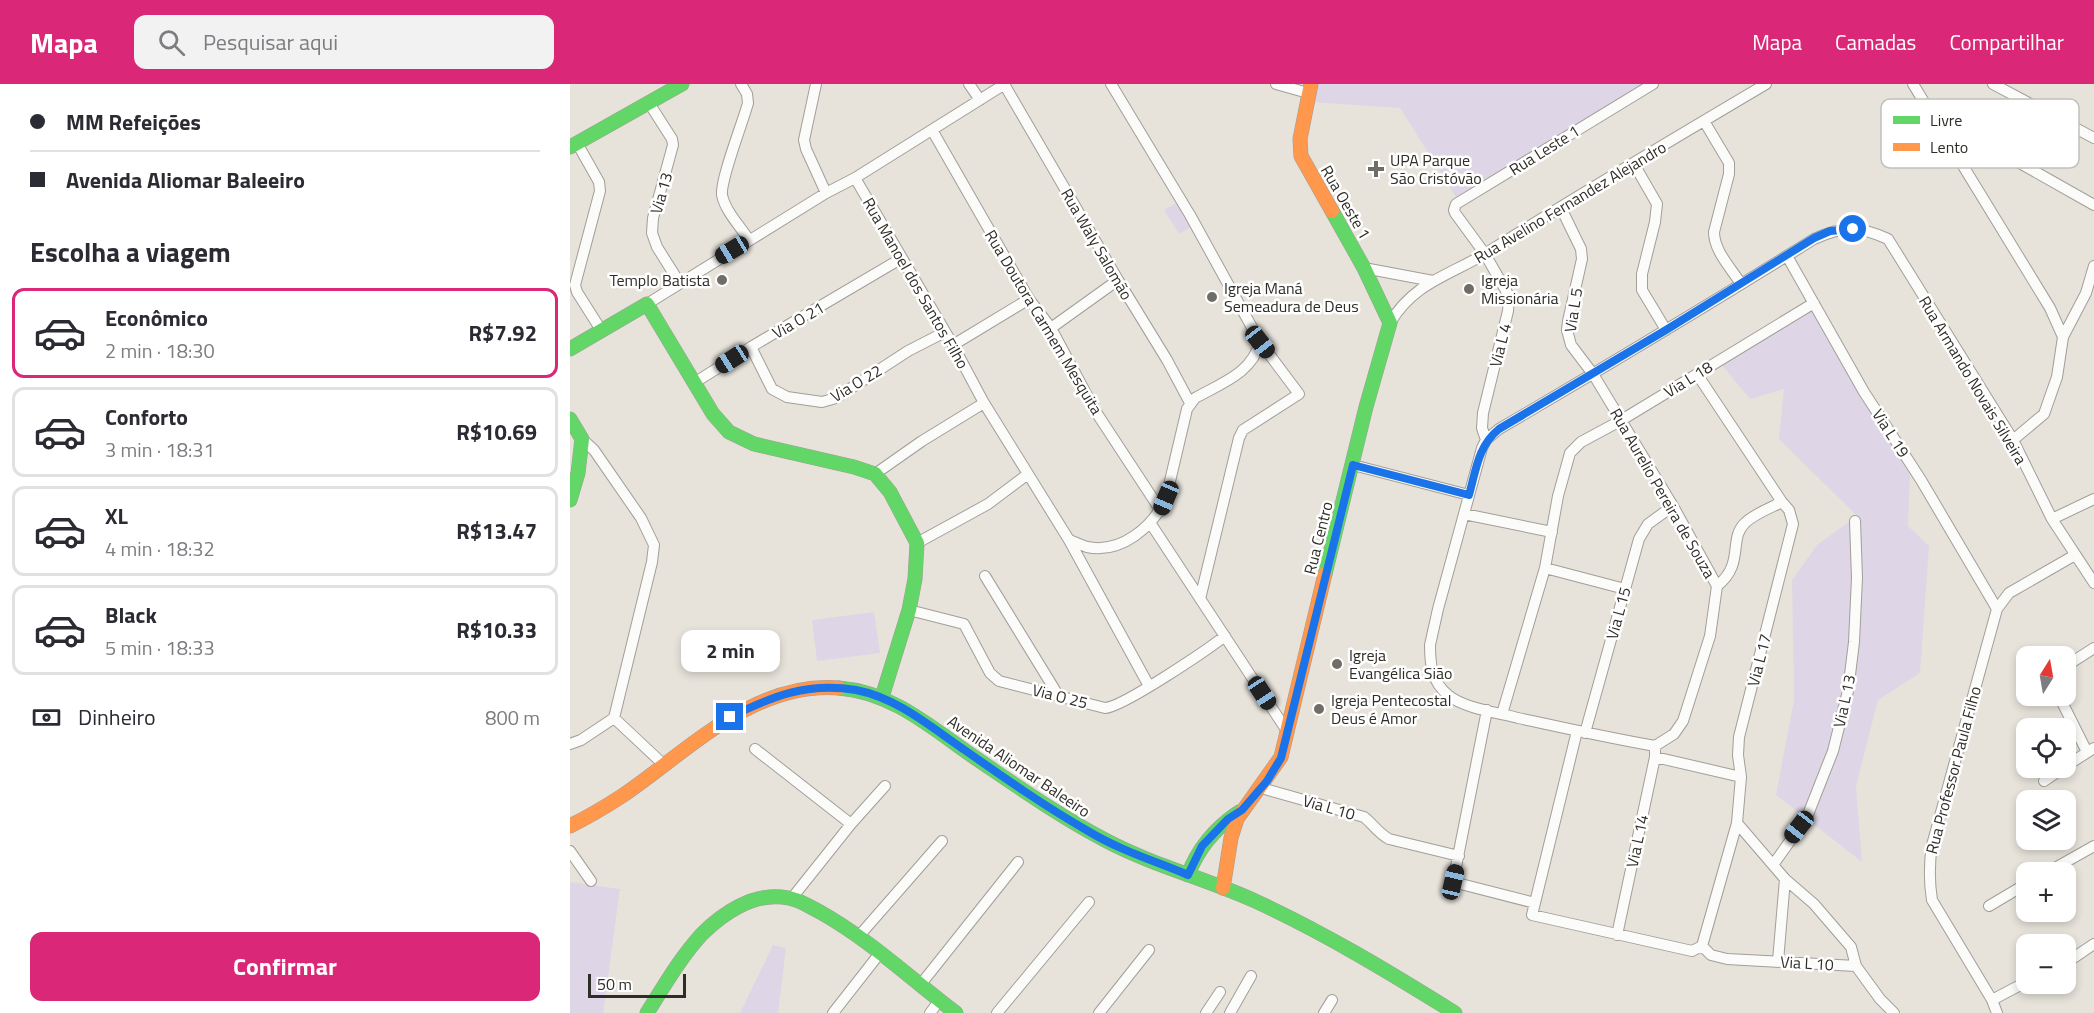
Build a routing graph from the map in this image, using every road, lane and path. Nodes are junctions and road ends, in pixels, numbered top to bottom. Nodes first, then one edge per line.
1 (682, 84) edge
2 (741, 84) edge
3 (816, 84) edge
4 (969, 84) edge
5 (1004, 84) edge
6 (1111, 84) edge
7 (1276, 84) edge
8 (1653, 84) edge
9 (1766, 84) edge
10 (1913, 84) edge
11 (1993, 84) edge
12 (1310, 89) edge
13 (1923, 99) edge
14 (2021, 99) edge
15 (980, 100) junction
16 (650, 104) junction
17 (1704, 121) junction
18 (932, 130) junction
19 (2079, 130) edge
20 (2094, 138) edge
21 (573, 145) edge
22 (1634, 164) junction
23 (1965, 168) edge
24 (2029, 168) edge
25 (855, 178) junction
26 (826, 193) junction
27 (2094, 205) edge
28 (1561, 208) junction
29 (749, 240) junction
30 (1485, 254) junction
31 (1787, 256) junction
32 (902, 258) junction
33 (2094, 266) edge
34 (1364, 268) junction
35 (1118, 280) junction
36 (1433, 281) junction
37 (679, 282) junction
38 (1741, 284) junction
39 (1029, 299) junction
40 (1814, 303) junction
41 (647, 304) junction
42 (1390, 323) junction
43 (1051, 328) junction
44 (602, 330) junction
45 (1666, 330) junction
46 (945, 332) junction
47 (2063, 337) junction
48 (1260, 342) junction
49 (953, 345) junction
50 (751, 347) junction
51 (570, 349) edge
52 (1593, 374) junction
53 (1697, 374) junction
54 (694, 383) junction
55 (984, 403) junction
56 (1190, 403) junction
57 (570, 419) edge
58 (1620, 421) junction
59 (582, 439) junction
60 (1486, 440) junction
61 (2013, 441) junction
62 (1353, 465) junction
63 (875, 474) junction
64 (1028, 474) junction
65 (1469, 495) junction
66 (2094, 499) edge
67 (570, 501) edge
68 (1782, 502) junction
69 (1673, 506) junction
70 (1161, 511) junction
71 (1464, 514) junction
72 (2052, 519) junction
73 (1855, 521) dead end
74 (1151, 524) junction
75 (1552, 532) junction
76 (1069, 540) junction
77 (918, 543) junction
78 (2075, 555) junction
79 (1545, 568) junction
80 (985, 576) dead end
81 (2094, 583) edge
82 (1717, 586) junction
83 (1625, 589) junction
84 (1200, 599) junction
85 (1997, 609) junction
86 (909, 610) junction
87 (1225, 636) junction
88 (2094, 648) edge
89 (2076, 660) edge
90 (1149, 686) junction
91 (1058, 695) junction
92 (882, 697) junction
93 (2065, 706) edge
94 (1487, 710) junction
95 (1502, 714) junction
96 (614, 718) junction
97 (1287, 731) junction
98 (1581, 732) junction
99 (570, 744) edge
100 (755, 748) dead end
101 (2091, 750) edge
102 (1655, 751) junction
103 (2076, 759) edge
104 (663, 764) junction
105 (1741, 777) junction
106 (2048, 778) edge
107 (2044, 781) dead end
108 (885, 786) dead end
109 (1261, 788) junction
110 (1242, 810) junction
111 (1737, 823) junction
112 (851, 824) junction
113 (570, 826) edge
114 (1218, 830) junction
115 (1230, 836) junction
116 (942, 841) dead end
117 (2094, 846) edge
118 (570, 851) edge
119 (1459, 856) junction
120 (1018, 862) dead end
121 (2066, 862) edge
122 (1773, 865) junction
123 (1188, 875) junction
124 (1785, 879) junction
125 (591, 881) dead end
126 (1223, 888) junction
127 (2016, 890) edge
128 (792, 898) junction
129 (1089, 902) dead end
130 (1535, 903) junction
131 (1989, 906) dead end
132 (1617, 935) junction
133 (859, 936) junction
134 (2094, 944) edge
135 (1697, 949) junction
136 (1149, 950) dead end
137 (880, 953) junction
138 (2076, 956) edge
139 (1778, 961) junction
140 (1856, 966) junction
141 (1251, 976) dead end
142 (921, 984) junction
143 (2016, 987) edge
144 (1220, 992) dead end
145 (1332, 1000) dead end
146 (1992, 1000) junction
147 (939, 1001) junction
148 (647, 1013) edge
149 (833, 1013) edge
150 (930, 1013) edge
151 (956, 1013) edge
152 (997, 1013) edge
153 (1099, 1013) edge
154 (1206, 1013) edge
155 (1230, 1013) edge
156 (1324, 1013) edge
157 (1455, 1013) edge
158 (1894, 1013) edge
159 (1997, 1013) edge

1 - 16 street
2 - 29 street
3 - 26 street
4 - 15 street
5 - 15 street, Rua Manoel dos Santos Filho
5 - 35 street, Rua Waly Salomão
6 - 48 street
7 - 12 street, Rua Oeste 1
8 - 30 street, Rua Leste 1
9 - 17 street, Rua Avelino Fernandez Alejandro
10 - 13 street
11 - 14 street
12 - 34 street, Rua Oeste 1
15 - 18 street, Rua Manoel dos Santos Filho
16 - 21 street
16 - 37 street, Via 13
17 - 22 street, Rua Avelino Fernandez Alejandro
17 - 38 street
18 - 25 street, Rua Manoel dos Santos Filho
18 - 39 street, Rua Doutora Carmem Mesquita
19 - 20 street
21 - 44 street
22 - 28 street, Rua Avelino Fernandez Alejandro
22 - 45 street
23 - 47 street
24 - 27 street
25 - 26 street
25 - 32 street, Rua Manoel dos Santos Filho
26 - 29 street
28 - 30 street, Rua Avelino Fernandez Alejandro
28 - 52 street, Via L 5
29 - 37 street
30 - 36 street, Rua Avelino Fernandez Alejandro
30 - 60 street, Via L 4
31 - 38 street
31 - 40 street, Via L 19
31 - 61 street, Rua Armando Novais Silveira
32 - 46 street, Rua Manoel dos Santos Filho
32 - 50 street, Via O 21
33 - 47 street
34 - 36 street
34 - 42 street, Rua Oeste 1
35 - 43 street
35 - 56 street, Rua Waly Salomão
36 - 42 street, Rua Centro
37 - 41 street
38 - 45 street
39 - 43 street, Rua Doutora Carmem Mesquita
39 - 49 street
40 - 53 street, Via L 18
40 - 85 street, Via L 19
41 - 44 street
41 - 54 street
42 - 62 street, Rua Centro
43 - 70 street, Rua Doutora Carmem Mesquita
44 - 51 street
45 - 52 street
46 - 49 street, Rua Manoel dos Santos Filho
46 - 50 street, Via O 22
47 - 61 street
48 - 56 street
48 - 84 street
49 - 55 street, Rua Manoel dos Santos Filho
50 - 54 street, Via O 21
52 - 58 street, Rua Aurelio Pereira de Souza
52 - 60 street
53 - 58 street, Via L 18
53 - 68 street, Via L 17
54 - 63 street
55 - 63 street
55 - 64 street, Rua Manoel dos Santos Filho
56 - 70 street
57 - 59 street
58 - 69 street, Rua Aurelio Pereira de Souza
58 - 75 street, Via L 18
59 - 67 street
59 - 96 street
60 - 65 street
61 - 72 street, Rua Armando Novais Silveira
62 - 65 street
62 - 97 street, Rua Centro
63 - 77 street
64 - 76 street, Rua Manoel dos Santos Filho
64 - 77 street
65 - 71 street
66 - 72 street
68 - 82 street
68 - 105 street, Via L 17
69 - 82 street, Rua Aurelio Pereira de Souza
69 - 83 street, Via L 15
70 - 74 street
71 - 75 street
71 - 94 street
72 - 78 street, Rua Armando Novais Silveira
73 - 122 street, Via L 13
74 - 76 street
74 - 84 street
75 - 79 street
76 - 90 street, Rua Manoel dos Santos Filho
77 - 86 street
78 - 81 street, Rua Armando Novais Silveira
78 - 85 street, Rua Professor Paula Filho
79 - 83 street
79 - 95 street
80 - 91 street
82 - 102 street, Rua Aurelio Pereira de Souza
83 - 98 street, Via L 15
84 - 87 street
85 - 146 street, Rua Professor Paula Filho
86 - 91 street, Via O 25
86 - 92 street
87 - 90 street, Via O 25
87 - 97 street
88 - 89 street
90 - 91 street, Via O 25
92 - 104 street, Avenida Aliomar Baleeiro
92 - 123 street, Avenida Aliomar Baleeiro
93 - 101 street
94 - 95 street
94 - 119 street
95 - 98 street
96 - 99 street
96 - 104 street
97 - 109 street, Rua Centro
98 - 102 street
98 - 130 street
100 - 112 street
101 - 103 street
102 - 105 street
102 - 132 street, Via L 14
104 - 113 street, Avenida Aliomar Baleeiro
105 - 111 street, Via L 17
106 - 107 street
108 - 112 street
109 - 110 street, Rua Centro
109 - 119 street, Via L 10
110 - 114 street, Rua Centro
110 - 115 street, Rua Centro
111 - 122 street
111 - 135 street, Via L 17
112 - 128 street
114 - 115 street
114 - 123 street, Rua Centro
115 - 126 street, Rua Centro
116 - 133 street
117 - 121 street
118 - 125 street
119 - 130 street
120 - 142 street
122 - 124 street
123 - 126 street, Avenida Aliomar Baleeiro
124 - 139 street
124 - 140 street
126 - 157 street, Avenida Aliomar Baleeiro
127 - 131 street
128 - 133 street
128 - 148 street
129 - 152 street
130 - 132 street, Via L 10
132 - 135 street, Via L 10
133 - 137 street
134 - 138 street
135 - 139 street, Via L 10
136 - 153 street
137 - 142 street
137 - 149 street
139 - 140 street, Via L 10
140 - 158 street, Via L 10
141 - 155 street
142 - 147 street
143 - 146 street
144 - 154 street
145 - 156 street
146 - 159 street, Rua Professor Paula Filho
147 - 150 street
147 - 151 street

